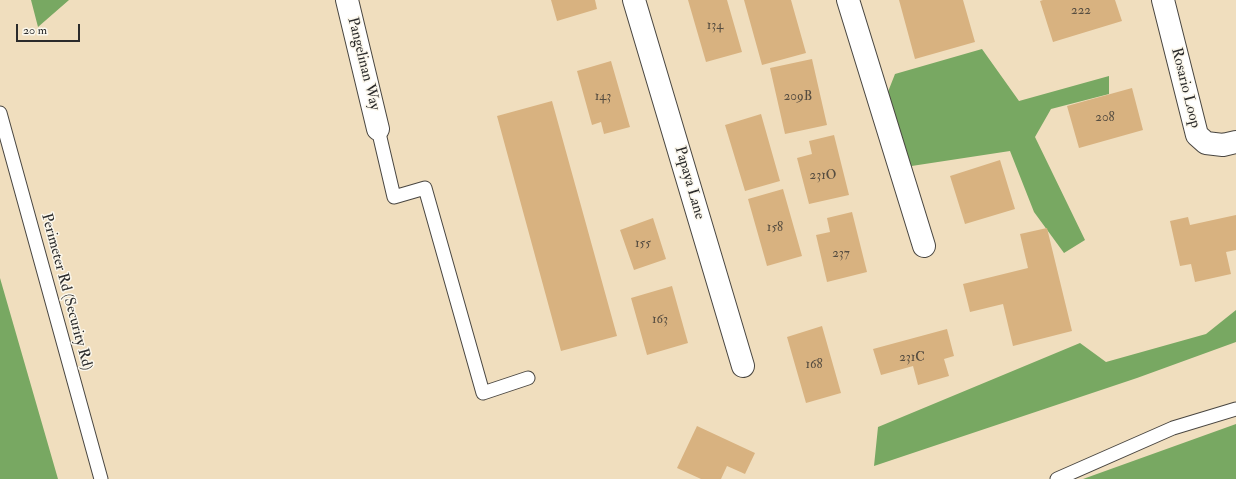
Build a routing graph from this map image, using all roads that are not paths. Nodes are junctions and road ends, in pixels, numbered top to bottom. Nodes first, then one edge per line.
1 (347, 0) edge
2 (634, 0) edge
3 (848, 0) edge
4 (1163, 0) edge
5 (0, 113) edge
6 (378, 129) joint
7 (1236, 142) edge
8 (924, 246) dead end
9 (743, 366) dead end
10 (528, 378) dead end
11 (1236, 409) edge
12 (101, 479) edge
13 (1057, 479) edge

1 - 6 street, Pangelinan Way
2 - 9 street, Papaya Lane
3 - 8 street
4 - 7 street, Rosario Loop
5 - 12 lane, Perimeter Rd (Security Rd)
6 - 10 lane
11 - 13 lane

